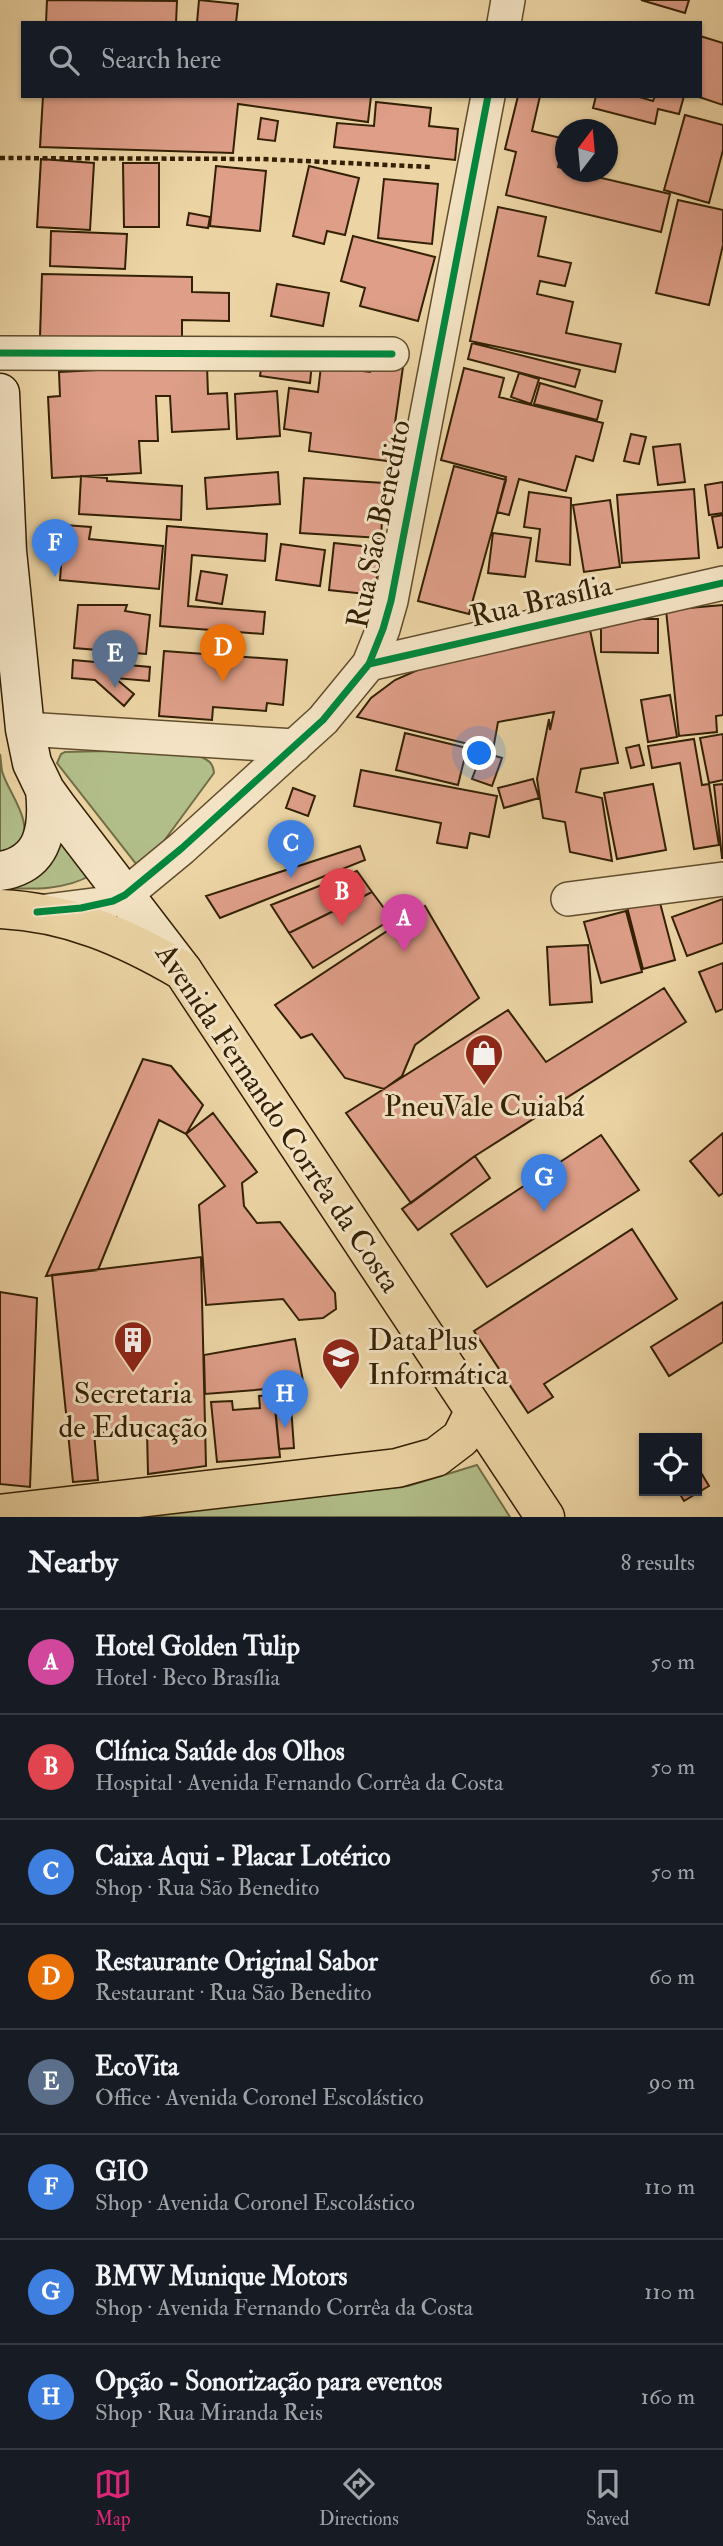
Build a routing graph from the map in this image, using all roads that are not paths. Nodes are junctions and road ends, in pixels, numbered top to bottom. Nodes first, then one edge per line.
1 (509, 0) edge
2 (504, 21) edge
3 (488, 98) edge
4 (0, 353) edge
5 (392, 354) dead end
6 (0, 393) edge
7 (723, 583) edge
8 (369, 664) junction
9 (25, 729) junction
10 (295, 746) junction
11 (44, 790) junction
12 (0, 871) edge
13 (723, 879) edge
14 (125, 895) junction
15 (568, 899) dead end
16 (18, 911) edge
17 (183, 971) junction
18 (474, 1412) junction
19 (0, 1514) edge
20 (545, 1517) edge

1 - 2 street
3 - 8 street, Rua São Benedito
4 - 5 street
6 - 9 main road
7 - 8 street, Rua Brasília
8 - 10 street, Rua São Benedito
9 - 10 street
9 - 11 main road
10 - 14 street, Rua São Benedito
11 - 12 main road
11 - 14 main road, Avenida Fernando Corrêa da Costa
13 - 15 street
14 - 16 street, Rua São Benedito
14 - 17 main road, Avenida Fernando Corrêa da Costa
16 - 17 main road
17 - 18 main road, Avenida Fernando Corrêa da Costa
18 - 19 main road
18 - 20 main road, Avenida Fernando Corrêa da Costa

